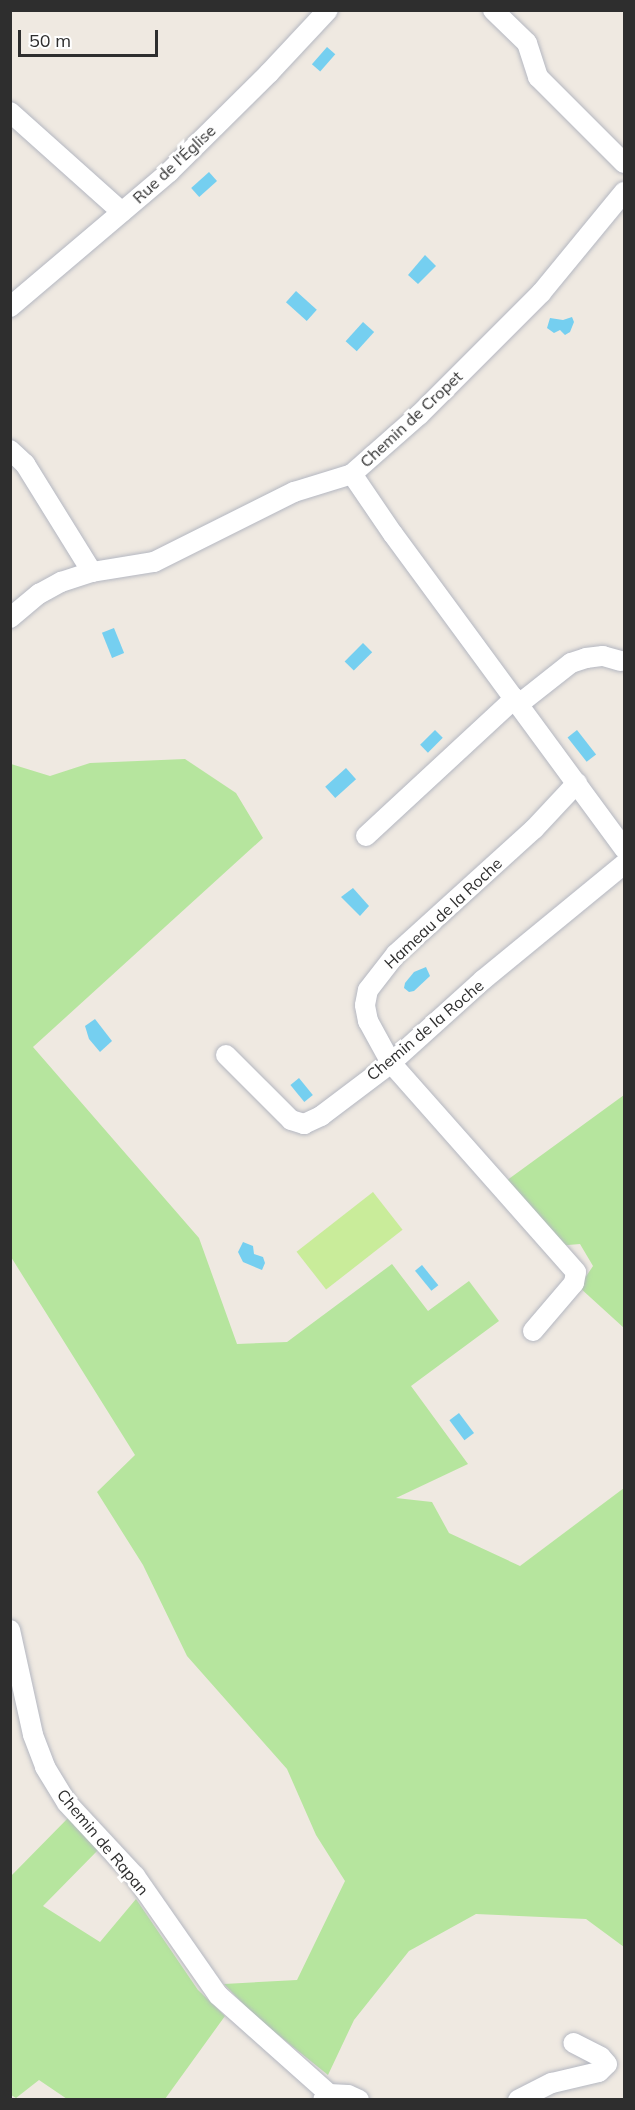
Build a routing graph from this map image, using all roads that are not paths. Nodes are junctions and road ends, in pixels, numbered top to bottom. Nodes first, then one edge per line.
1 (328, 10) edge
2 (493, 10) edge
3 (10, 112) edge
4 (624, 163) edge
5 (624, 192) edge
6 (122, 212) junction
7 (10, 307) edge
8 (10, 450) edge
9 (352, 474) junction
10 (92, 572) junction
11 (10, 618) edge
12 (620, 661) dead end
13 (517, 701) junction
14 (577, 783) junction
15 (366, 836) dead end
16 (624, 849) edge
17 (624, 864) edge
18 (226, 1055) dead end
19 (391, 1063) junction
20 (532, 1332) dead end
21 (10, 1630) edge
22 (573, 2043) dead end
23 (326, 2097) edge
24 (359, 2100) edge
25 (518, 2100) edge

1 - 6 street, Rue de l'Église
2 - 4 street
3 - 6 street
5 - 9 street, Chemin de Cropet
6 - 7 street, Rue de l'Église
8 - 10 street
9 - 10 street, Chemin de Cropet
9 - 13 street
10 - 11 street, Chemin de Cropet
12 - 13 street
13 - 14 street
13 - 15 street
14 - 16 street
14 - 19 street, Hameau de la Roche
17 - 19 street, Chemin de la Roche
18 - 19 street, Chemin de la Roche
19 - 20 street, Hameau de la Roche
21 - 23 street, Chemin de Rapan
22 - 25 street
23 - 24 street

